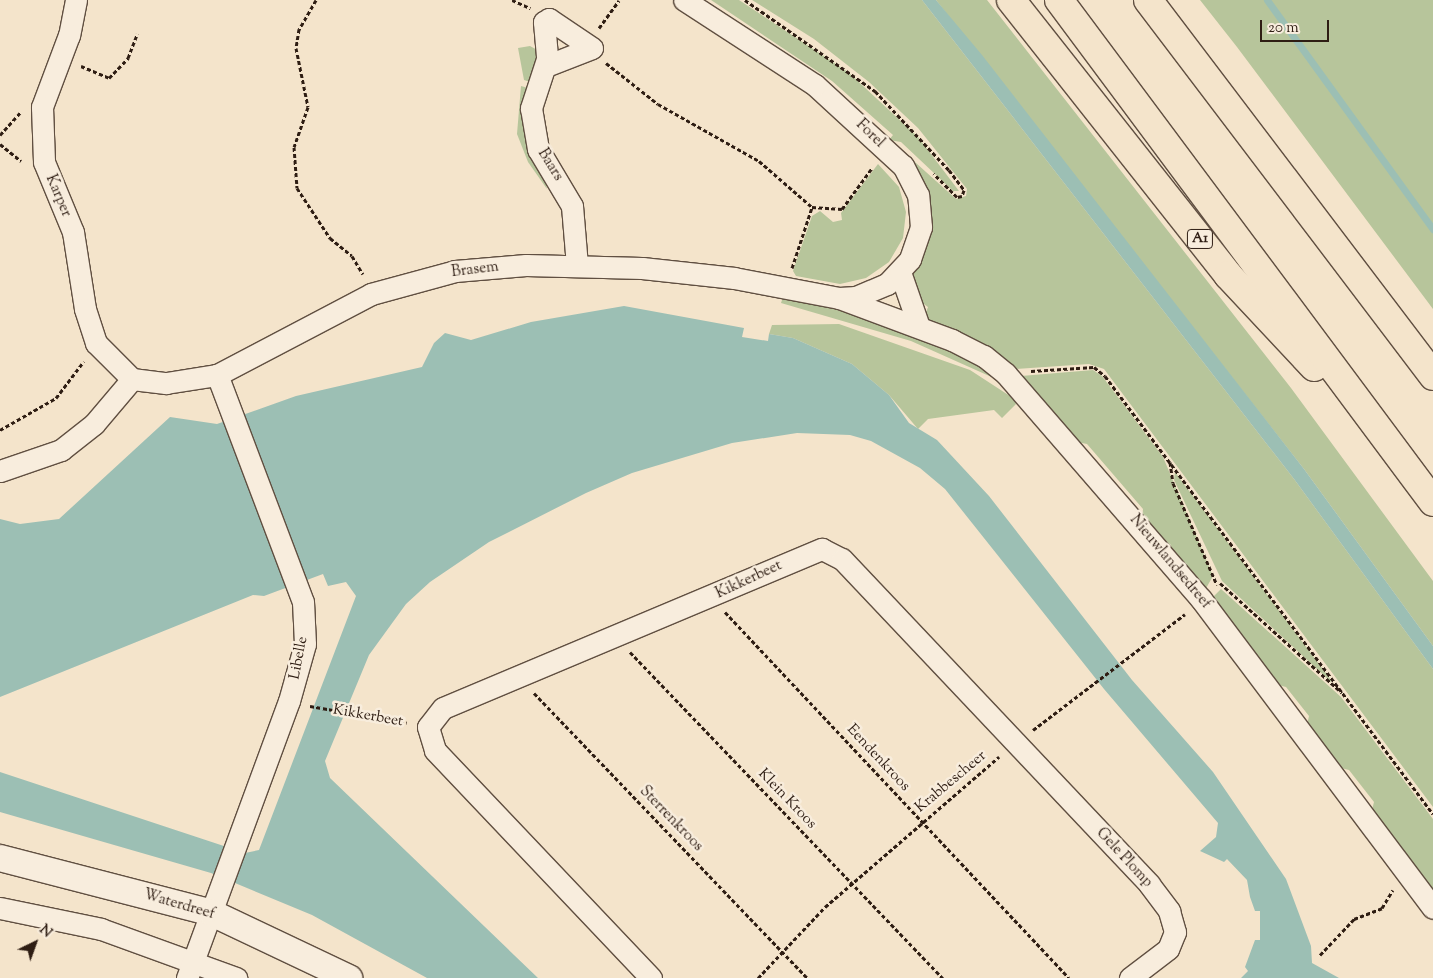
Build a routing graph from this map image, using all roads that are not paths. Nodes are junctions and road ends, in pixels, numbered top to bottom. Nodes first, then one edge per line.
1 (76, 0) edge
2 (684, 0) edge
3 (1011, 0) edge
4 (1059, 0) edge
5 (1148, 0) edge
6 (546, 66) junction
7 (577, 264) junction
8 (900, 272) junction
9 (839, 298) junction
10 (919, 327) junction
11 (217, 375) junction
12 (1433, 376) edge
13 (132, 379) junction
14 (1405, 463) junction
15 (0, 471) edge
16 (1433, 502) edge
17 (1016, 743) joint
18 (0, 858) edge
19 (0, 908) edge
20 (1433, 908) edge
21 (212, 913) junction
22 (191, 969) edge
23 (236, 978) edge
24 (349, 978) edge
25 (651, 978) edge
26 (1130, 978) edge

1 - 13 street, Karper
2 - 8 street, Forel
3 - 14 highway, A1
4 - 14 highway, A1
5 - 12 highway
6 - 6 street, Baars
6 - 7 street, Baars
7 - 9 street, Brasem
7 - 11 street, Brasem
8 - 9 street, Forel
8 - 10 street
9 - 10 street, Nieuwlandsedreef
10 - 20 street, Nieuwlandsedreef
11 - 13 street, Brasem
11 - 21 street, Libelle
13 - 15 street
14 - 16 highway, A1
17 - 25 street, Kikkerbeet
17 - 26 street, Gele Plomp
18 - 21 street, Waterdreef
19 - 22 street
21 - 22 street, Libelle
21 - 24 street, Waterdreef
22 - 23 street

